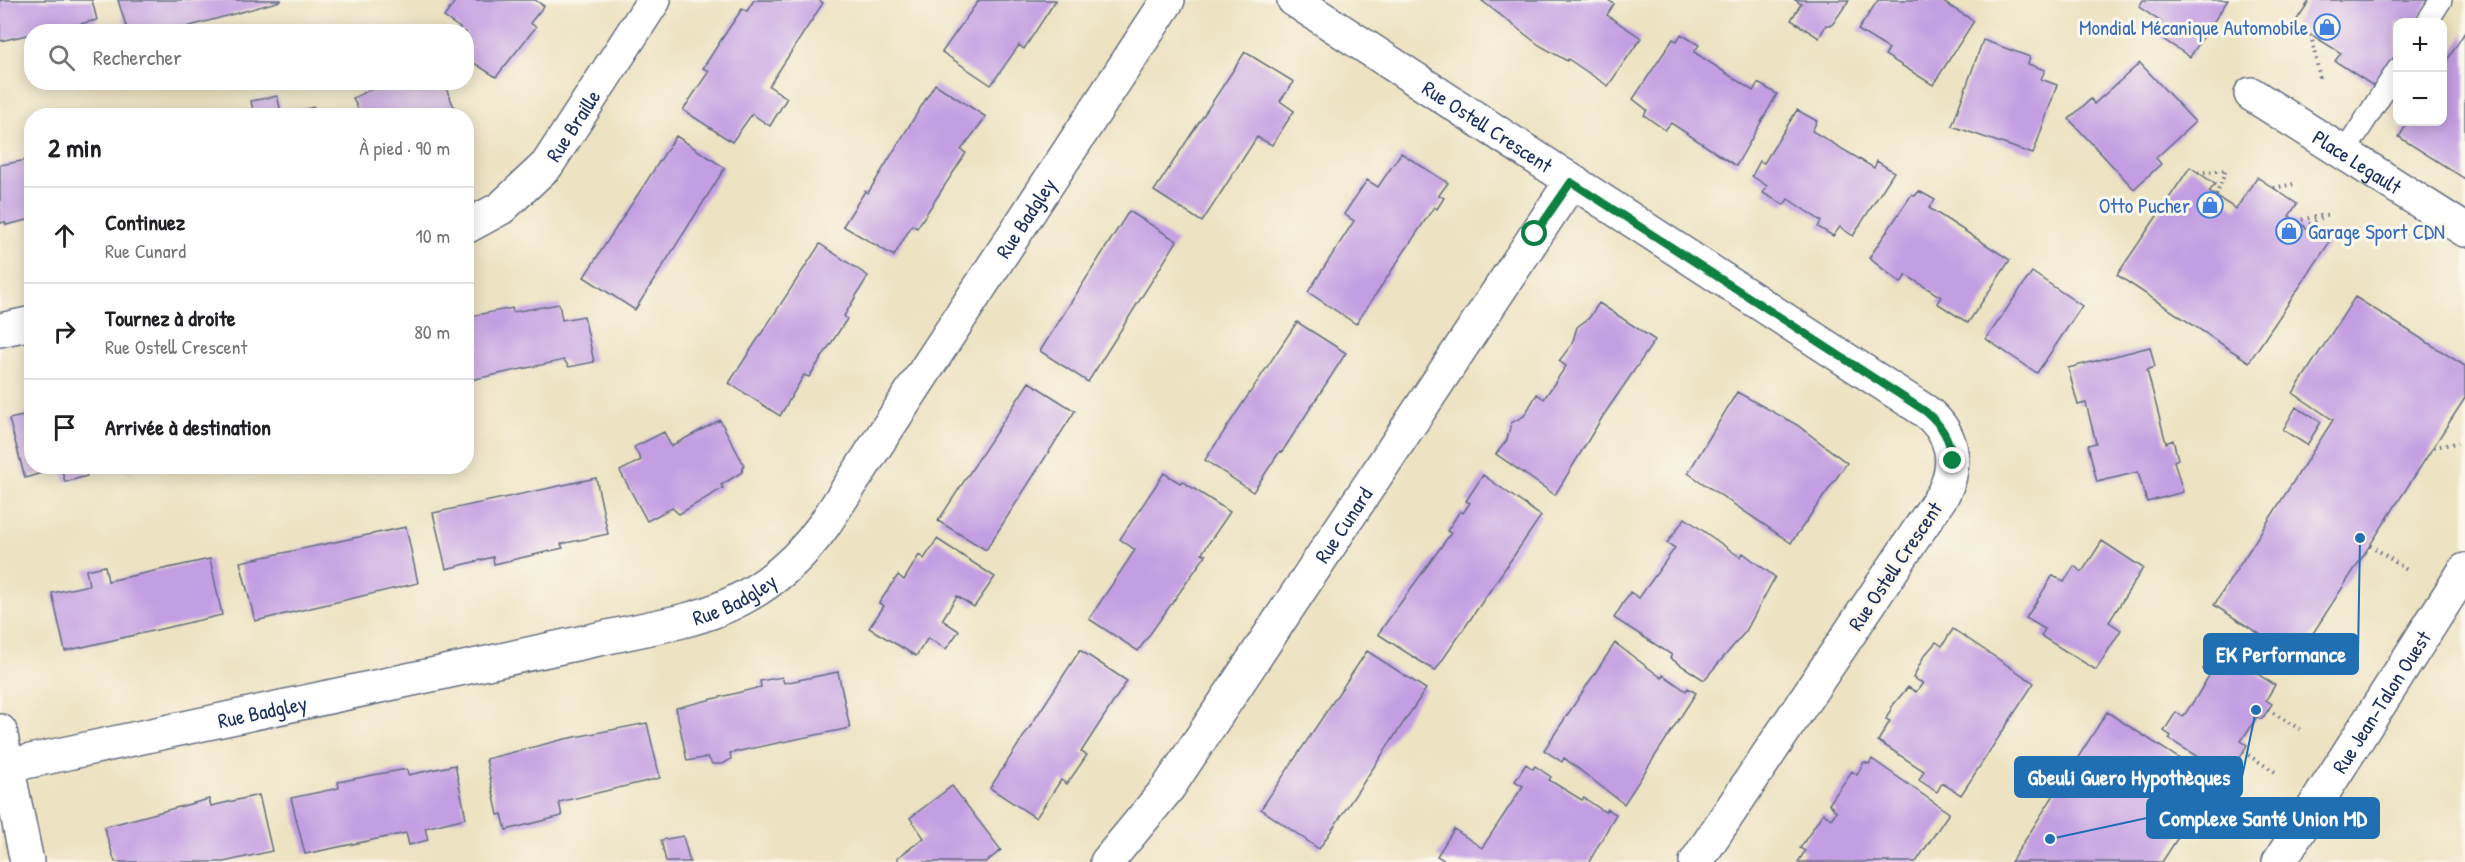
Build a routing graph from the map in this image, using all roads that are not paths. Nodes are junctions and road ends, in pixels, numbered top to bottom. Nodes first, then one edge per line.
1 (654, 0) edge
2 (1168, 0) edge
3 (1294, 0) edge
4 (2441, 0) edge
5 (2430, 18) edge
6 (2395, 72) edge
7 (2251, 94) dead end
8 (2344, 153) junction
9 (1571, 182) junction
10 (474, 223) edge
11 (2465, 230) edge
12 (24, 325) edge
13 (0, 330) edge
14 (2465, 570) edge
15 (0, 731) edge
16 (7, 766) junction
17 (27, 862) edge
18 (1107, 862) edge
19 (1696, 862) edge
20 (2279, 862) edge

1 - 10 street, Rue Braille
2 - 16 street, Rue Badgley
3 - 9 street, Rue Ostell Crescent
4 - 5 lane
6 - 8 lane
7 - 8 street, Place Legault
8 - 11 street, Place Legault
9 - 18 street, Rue Cunard
9 - 19 street, Rue Ostell Crescent
12 - 13 street
14 - 20 street, Rue Jean-Talon Ouest
15 - 16 street
16 - 17 street

